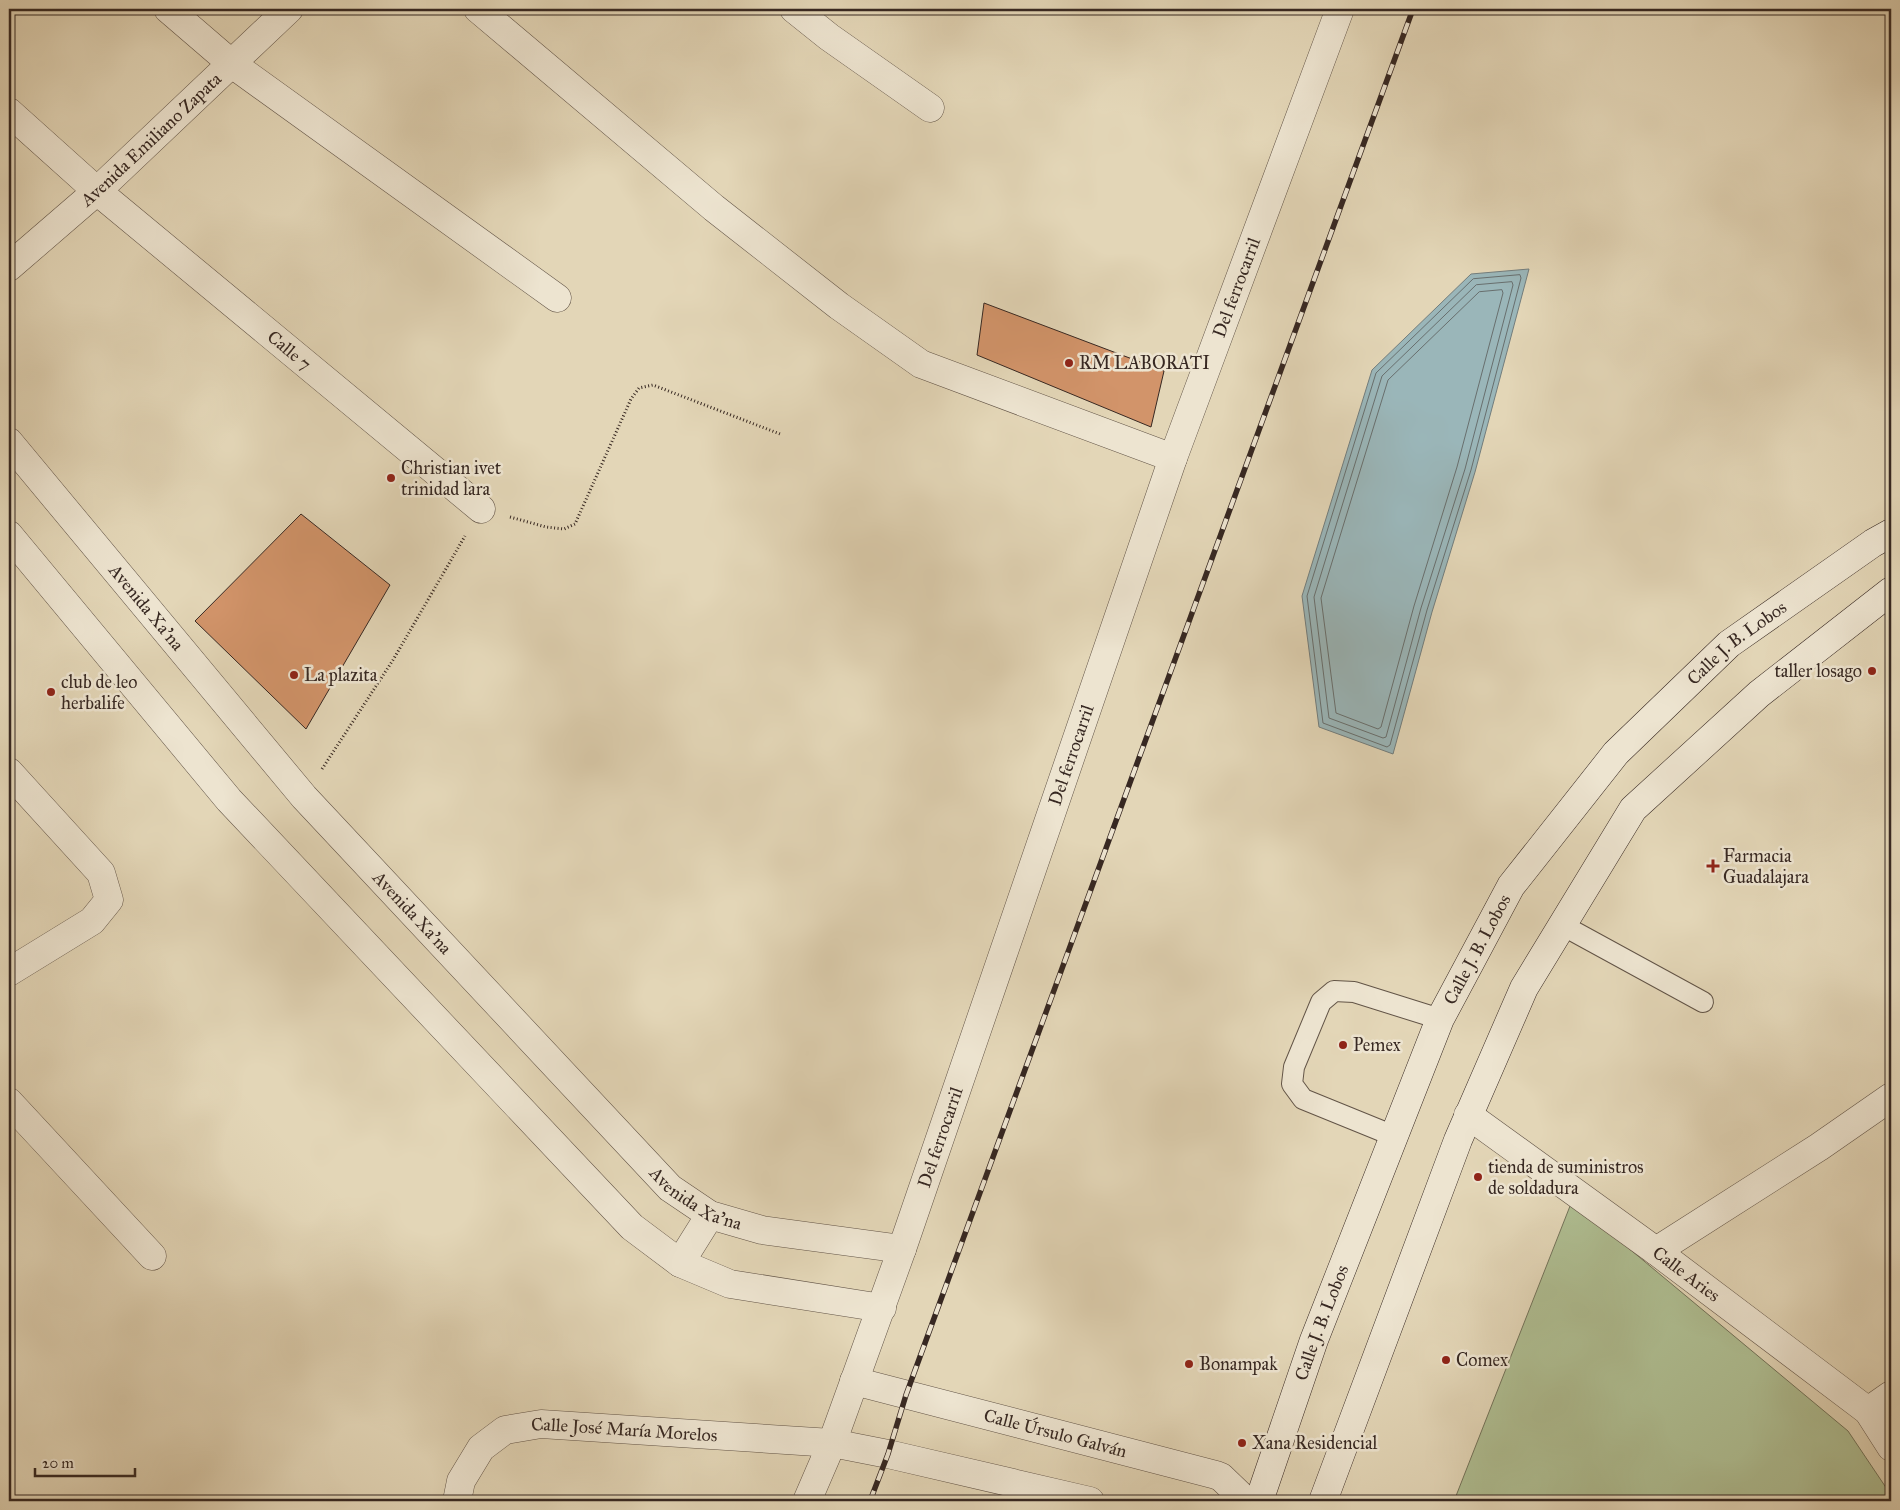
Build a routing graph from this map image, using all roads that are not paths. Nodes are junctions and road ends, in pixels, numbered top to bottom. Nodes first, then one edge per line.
1 (168, 9) edge
2 (289, 9) edge
3 (478, 9) edge
4 (794, 9) edge
5 (1340, 9) edge
6 (232, 64) junction
7 (930, 108) dead end
8 (9, 112) edge
9 (98, 191) junction
10 (9, 267) edge
11 (557, 298) dead end
12 (9, 442) edge
13 (1173, 458) junction
14 (480, 509) road end
15 (1891, 533) edge
16 (9, 536) edge
17 (1891, 591) edge
18 (9, 772) edge
19 (1562, 925) junction
20 (9, 972) edge
21 (1703, 1002) dead end
22 (1440, 1019) junction
23 (1891, 1097) edge
24 (9, 1102) edge
25 (1468, 1115) junction
26 (1394, 1136) junction
27 (710, 1215) junction
28 (902, 1249) junction
29 (1656, 1251) junction
30 (152, 1256) dead end
31 (680, 1263) junction
32 (882, 1308) junction
33 (854, 1381) junction
34 (1891, 1395) edge
35 (1868, 1411) junction
36 (832, 1443) junction
37 (1891, 1447) edge
38 (457, 1501) edge
39 (807, 1501) edge
40 (1090, 1501) edge
41 (1246, 1501) edge
42 (1259, 1501) edge
43 (1323, 1501) edge

1 - 6 street
2 - 6 street, Avenida Emiliano Zapata
3 - 13 street
4 - 7 street
5 - 13 street, Del ferrocarril
6 - 9 street, Avenida Emiliano Zapata
6 - 11 street
8 - 9 street, Calle 7
9 - 10 street, Avenida Emiliano Zapata
9 - 14 street, Calle 7
12 - 27 street, Avenida Xa'na
13 - 28 street, Del ferrocarril
15 - 22 street, Calle J. B. Lobos
16 - 31 street
17 - 19 street
18 - 20 street
19 - 21 lane
19 - 25 street
22 - 26 street, Calle J. B. Lobos
22 - 26 lane
23 - 29 street
24 - 30 street
25 - 29 street, Calle Aries
25 - 43 street
26 - 42 street, Calle J. B. Lobos
27 - 28 street, Avenida Xa'na
27 - 31 street
28 - 32 street, Del ferrocarril
29 - 35 street, Calle Aries
31 - 32 street
32 - 33 street, Del ferrocarril
33 - 36 street, Del ferrocarril
33 - 41 street, Calle Úrsulo Galván
34 - 35 street
35 - 37 street, Calle Aries
36 - 38 street, Calle José María Morelos
36 - 39 street, Del ferrocarril
36 - 40 street

